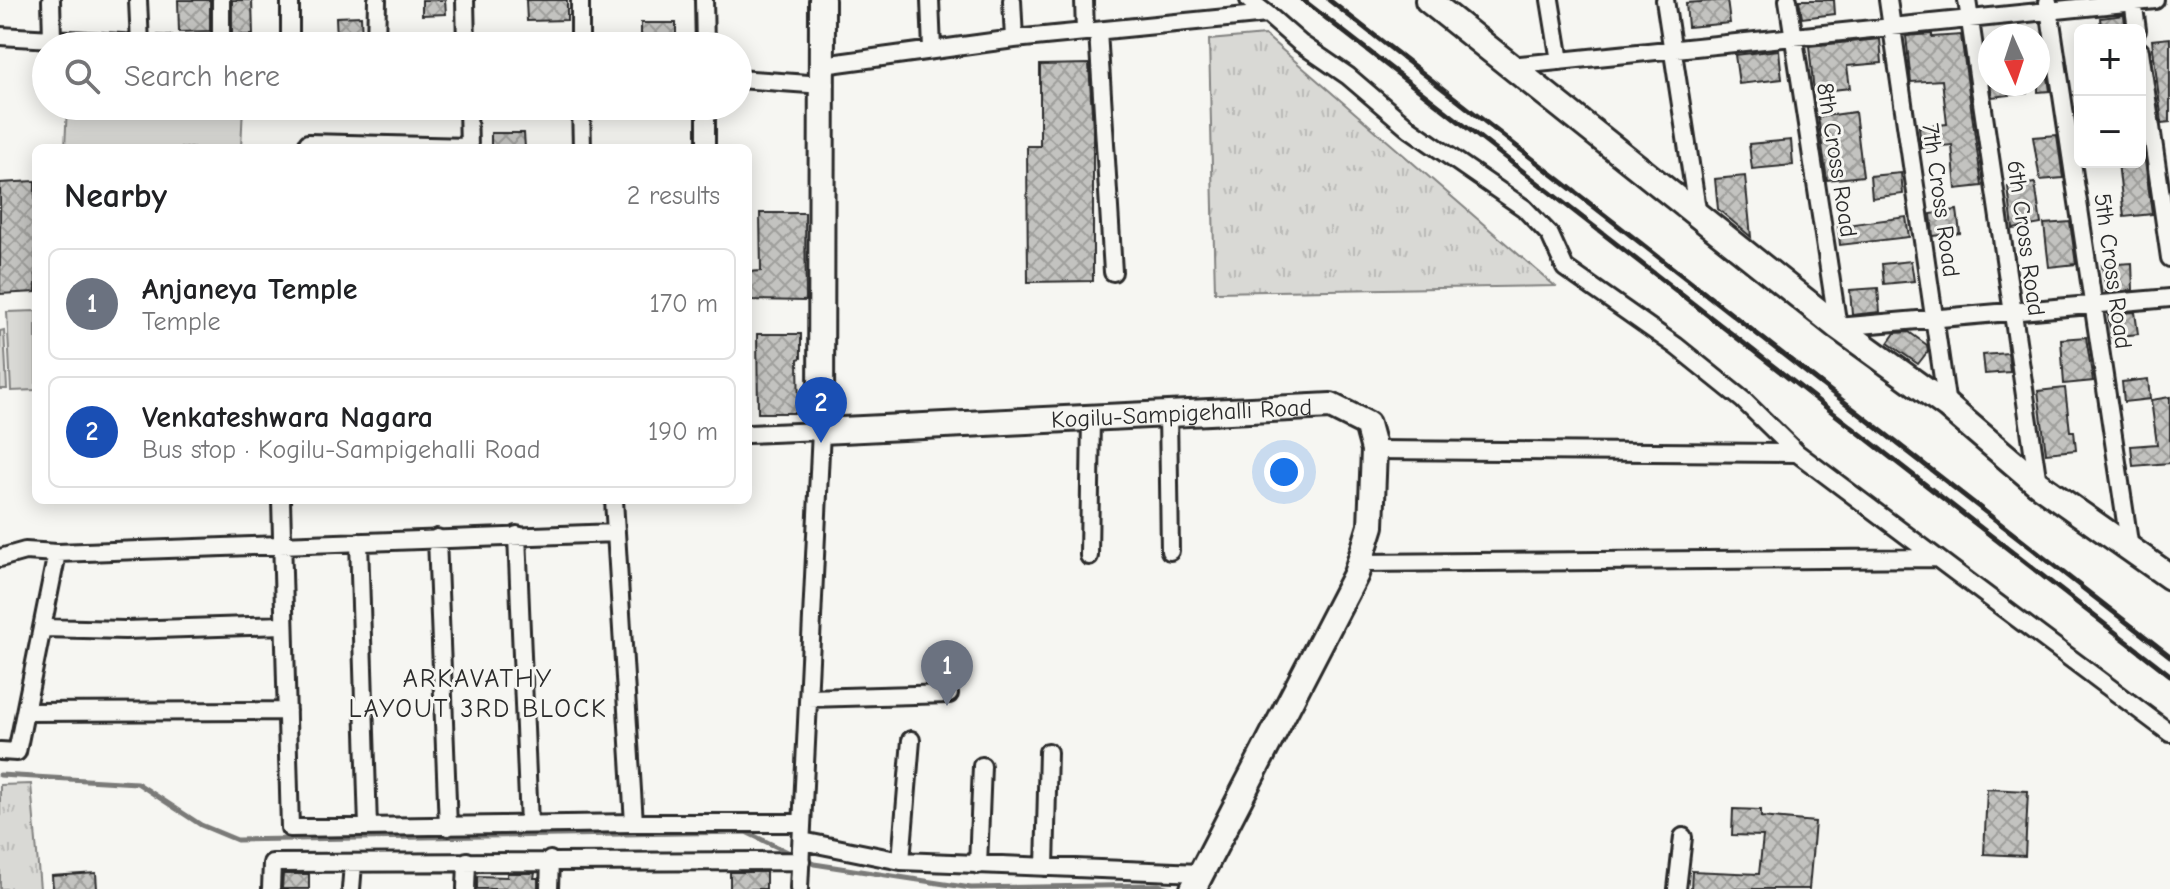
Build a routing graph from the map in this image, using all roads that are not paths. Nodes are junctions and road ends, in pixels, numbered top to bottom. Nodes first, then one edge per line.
1 (51, 0) edge
2 (138, 0) edge
3 (221, 0) edge
4 (290, 0) edge
5 (377, 0) edge
6 (465, 0) edge
7 (580, 0) edge
8 (704, 0) edge
9 (822, 0) edge
10 (930, 0) edge
11 (1012, 0) edge
12 (1084, 0) edge
13 (1249, 0) edge
14 (1428, 0) edge
15 (1550, 0) edge
16 (1665, 0) edge
17 (1788, 0) edge
18 (1888, 0) edge
19 (1967, 0) edge
20 (2155, 0) edge
21 (2133, 1) edge
22 (2049, 6) edge
23 (1267, 14) junction
24 (1970, 19) junction
25 (2136, 24) edge
26 (1892, 27) junction
27 (1092, 31) junction
28 (52, 32) edge
29 (139, 32) edge
30 (221, 32) edge
31 (290, 32) edge
32 (376, 32) edge
33 (466, 32) edge
34 (580, 32) edge
35 (705, 32) edge
36 (0, 36) edge
37 (1794, 37) junction
38 (32, 38) edge
39 (1014, 39) junction
40 (932, 49) junction
41 (1672, 49) junction
42 (1560, 61) junction
43 (1510, 66) junction
44 (823, 75) junction
45 (752, 78) edge
46 (2146, 92) edge
47 (468, 120) edge
48 (581, 120) edge
49 (706, 120) edge
50 (308, 144) edge
51 (340, 144) edge
52 (469, 144) edge
53 (582, 144) edge
54 (706, 144) edge
55 (1698, 216) junction
56 (2170, 258) edge
57 (1113, 272) dead end
58 (2170, 298) edge
59 (2094, 305) junction
60 (2013, 312) junction
61 (1934, 319) junction
62 (1838, 327) junction
63 (1947, 406) junction
64 (1168, 413) junction
65 (1091, 417) junction
66 (821, 431) junction
67 (752, 434) edge
68 (1374, 450) junction
69 (1797, 453) junction
70 (2038, 484) junction
71 (281, 504) edge
72 (614, 504) edge
73 (616, 533) junction
74 (517, 535) junction
75 (437, 538) junction
76 (359, 542) junction
77 (282, 545) junction
78 (2130, 549) junction
79 (1170, 551) dead end
80 (57, 553) junction
81 (1089, 556) dead end
82 (0, 558) edge
83 (1937, 558) junction
84 (1359, 563) junction
85 (2170, 577) edge
86 (284, 625) junction
87 (42, 628) junction
88 (949, 694) dead end
89 (809, 698) junction
90 (287, 711) junction
91 (25, 712) junction
92 (2170, 733) edge
93 (911, 740) dead end
94 (0, 751) edge
95 (1048, 752) dead end
96 (982, 766) dead end
97 (634, 823) junction
98 (802, 823) junction
99 (529, 824) junction
100 (368, 827) junction
101 (448, 827) junction
102 (1683, 837) dead end
103 (801, 853) junction
104 (550, 860) junction
105 (467, 861) junction
106 (901, 861) junction
107 (353, 864) junction
108 (978, 865) junction
109 (1045, 867) junction
110 (1196, 885) edge
111 (271, 889) edge
112 (351, 889) edge
113 (466, 889) edge
114 (549, 889) edge
115 (799, 889) edge
116 (1677, 889) edge

1 - 28 street
2 - 29 street
3 - 30 street
4 - 31 street
5 - 32 street
6 - 33 street
7 - 34 street
8 - 35 street
9 - 44 street
10 - 40 street
11 - 39 street
12 - 27 street
13 - 23 street
14 - 43 street
15 - 42 street
16 - 41 street
17 - 37 street, 8th Cross Road
18 - 26 street, 7th Cross Road
19 - 24 street, 6th Cross Road
20 - 21 street
21 - 22 street
21 - 25 street
22 - 24 street
22 - 59 street, 5th Cross Road
23 - 27 street
23 - 69 street
24 - 26 street
24 - 60 street, 6th Cross Road
26 - 37 street
26 - 61 street, 7th Cross Road
27 - 39 street
27 - 57 street
36 - 38 street
37 - 41 street
37 - 62 street, 8th Cross Road
39 - 40 street
40 - 44 street
41 - 42 street
41 - 55 street
42 - 43 street
43 - 55 street
44 - 45 street
44 - 66 street
46 - 56 street
47 - 52 street
48 - 53 street
49 - 54 street
50 - 51 street
55 - 62 street
58 - 59 street
59 - 60 street
59 - 78 street, 5th Cross Road
60 - 61 street
60 - 70 street, 6th Cross Road
61 - 62 street
61 - 63 street, 7th Cross Road
62 - 63 street
63 - 70 street
64 - 65 street, Kogilu-Sampigehalli Road
64 - 68 street, Kogilu-Sampigehalli Road
64 - 79 street
65 - 66 street, Kogilu-Sampigehalli Road
65 - 81 street
66 - 67 street
66 - 89 street
68 - 69 street
68 - 84 street
69 - 83 street
70 - 78 street
71 - 77 street
72 - 73 street
73 - 74 street
73 - 97 street
74 - 75 street
74 - 99 street
75 - 76 street
75 - 101 street
76 - 77 street
76 - 100 street
77 - 80 street
77 - 86 street
78 - 85 street
80 - 82 street
80 - 87 street
83 - 84 street
83 - 92 street
84 - 110 street
86 - 87 street
86 - 90 street
87 - 91 street
88 - 89 street
89 - 98 street
90 - 91 street
90 - 100 street
91 - 94 street
93 - 106 street
95 - 109 street
96 - 108 street
97 - 98 street
97 - 99 street
98 - 103 street
99 - 101 street
100 - 101 street
102 - 116 street
103 - 104 street
103 - 106 street
103 - 115 street
104 - 105 street
104 - 114 street
105 - 107 street
105 - 113 street
106 - 108 street
107 - 111 street
107 - 112 street
108 - 109 street
109 - 110 street

